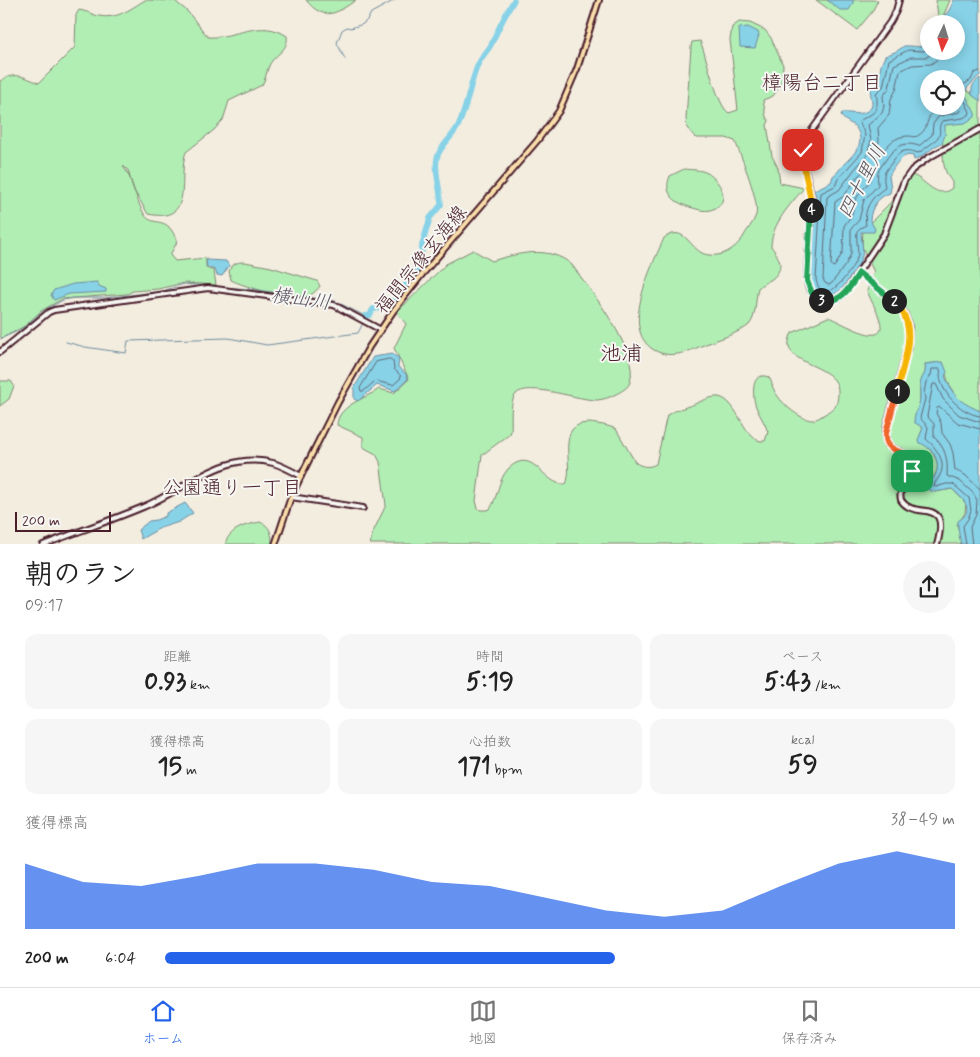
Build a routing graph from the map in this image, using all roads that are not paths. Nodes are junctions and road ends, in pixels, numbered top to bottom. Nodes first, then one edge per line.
1 (599, 0) edge
2 (899, 0) edge
3 (980, 129) edge
4 (859, 273) junction
5 (381, 330) junction
6 (0, 352) edge
7 (301, 476) junction
8 (291, 497) junction
9 (363, 508) dead end
10 (43, 544) edge
11 (275, 544) edge
12 (937, 544) edge

1 - 5 main road, 福間宗像玄海線
2 - 4 street
3 - 4 street
4 - 12 street
5 - 6 street
5 - 7 main road, 福間宗像玄海線
7 - 8 main road, 福間宗像玄海線
7 - 10 street
8 - 9 street
8 - 11 main road, 福間宗像玄海線

